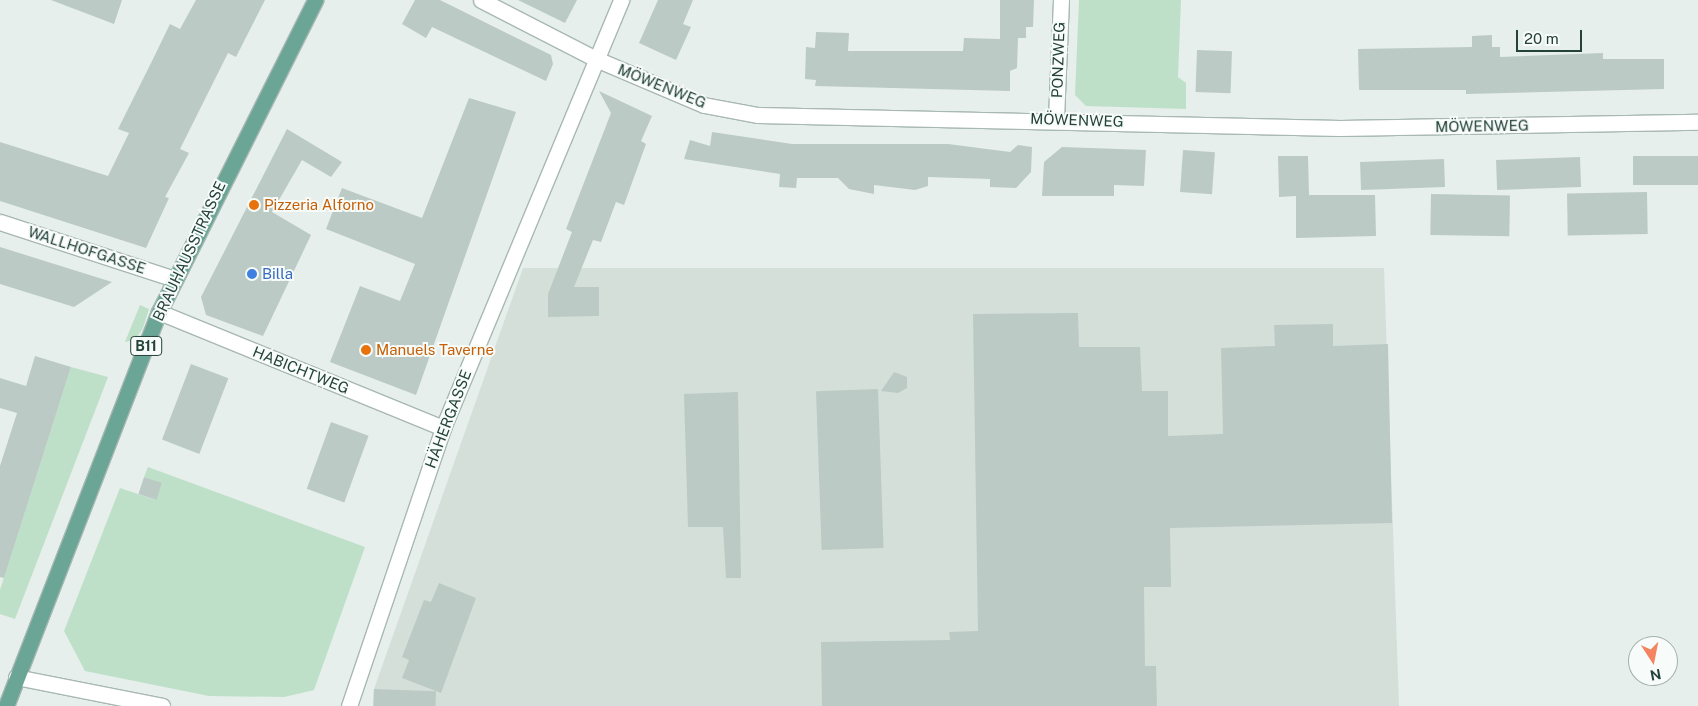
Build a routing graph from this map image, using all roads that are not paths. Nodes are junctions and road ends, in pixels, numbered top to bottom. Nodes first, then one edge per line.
1 (315, 0) edge
2 (481, 0) edge
3 (621, 0) edge
4 (1061, 0) edge
5 (596, 59) junction
6 (1056, 119) junction
7 (1698, 122) edge
8 (0, 222) edge
9 (174, 279) junction
10 (159, 312) junction
11 (442, 428) junction
12 (16, 677) junction
13 (6, 706) edge
14 (162, 706) edge
15 (349, 706) edge

1 - 9 main road, BRAUHAUSSTRASSE / B11
2 - 5 street, MÖWENWEG
3 - 5 street, HÄHERGASSE
4 - 6 street, PONZWEG
5 - 6 street, MÖWENWEG
5 - 11 street, HÄHERGASSE
6 - 7 street, MÖWENWEG
8 - 9 street, WALLHOFGASSE
9 - 10 main road, BRAUHAUSSTRASSE / B11
10 - 11 street, HABICHTWEG
10 - 12 main road, BRAUHAUSSTRASSE / B11
11 - 15 street, HÄHERGASSE
12 - 13 main road, BRAUHAUSSTRASSE / B11
12 - 14 street

